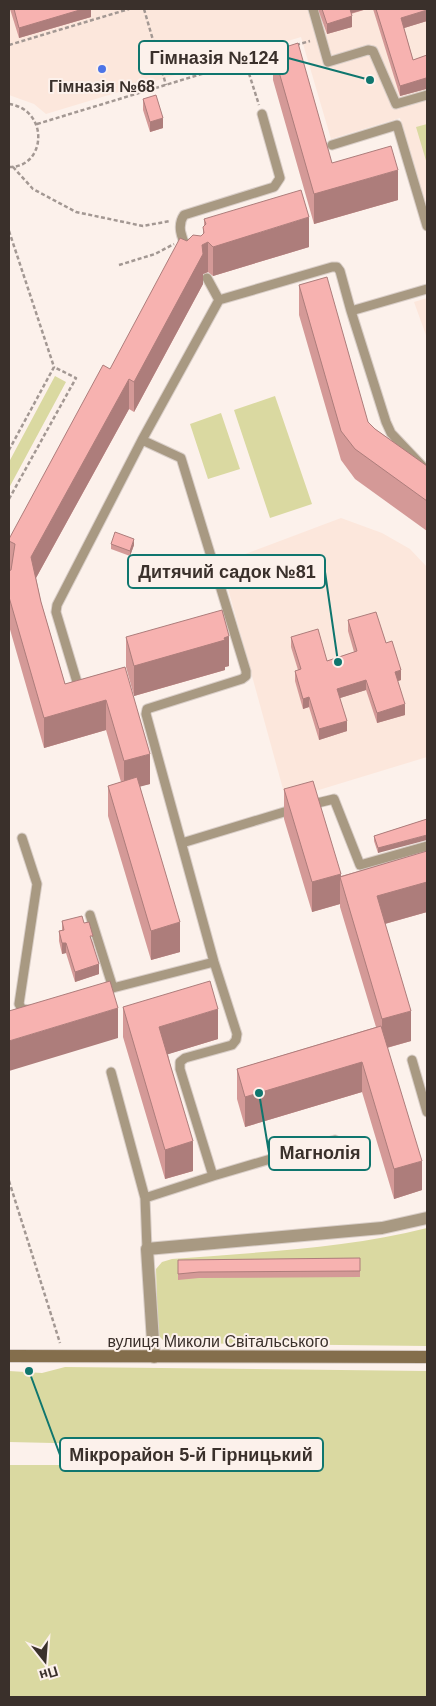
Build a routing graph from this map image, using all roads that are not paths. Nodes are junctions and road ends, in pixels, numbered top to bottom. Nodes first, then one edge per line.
1 (313, 9) edge
2 (427, 95) edge
3 (262, 114) road end
4 (332, 145) dead end
5 (427, 226) edge
6 (192, 254) edge
7 (207, 278) dead end
8 (427, 289) edge
9 (219, 300) junction
10 (351, 311) junction
11 (142, 440) junction
12 (427, 471) edge
13 (81, 695) edge
14 (22, 838) dead end
15 (182, 843) junction
16 (427, 846) edge
17 (90, 915) dead end
18 (214, 962) junction
19 (113, 988) junction
20 (94, 993) edge
21 (37, 1009) edge
22 (412, 1060) dead end
23 (111, 1072) dead end
24 (427, 1112) edge
25 (335, 1140) dead end
26 (213, 1176) junction
27 (145, 1198) junction
28 (427, 1218) edge
29 (147, 1249) junction
30 (9, 1356) edge
31 (154, 1357) junction
32 (427, 1357) edge

1 - 2 lane
3 - 6 lane
4 - 5 lane
7 - 9 lane
8 - 10 lane
9 - 10 lane
9 - 11 lane
10 - 12 lane
11 - 13 lane
11 - 15 lane
14 - 21 lane
15 - 16 lane
15 - 18 lane
17 - 19 lane
18 - 19 lane
18 - 26 lane
19 - 20 lane
22 - 24 lane
23 - 27 lane
25 - 26 lane
26 - 27 lane
27 - 29 lane
28 - 29 street
29 - 31 street
30 - 31 main road, вулиця Миколи Світальського
31 - 32 main road, вулиця Миколи Світальського

